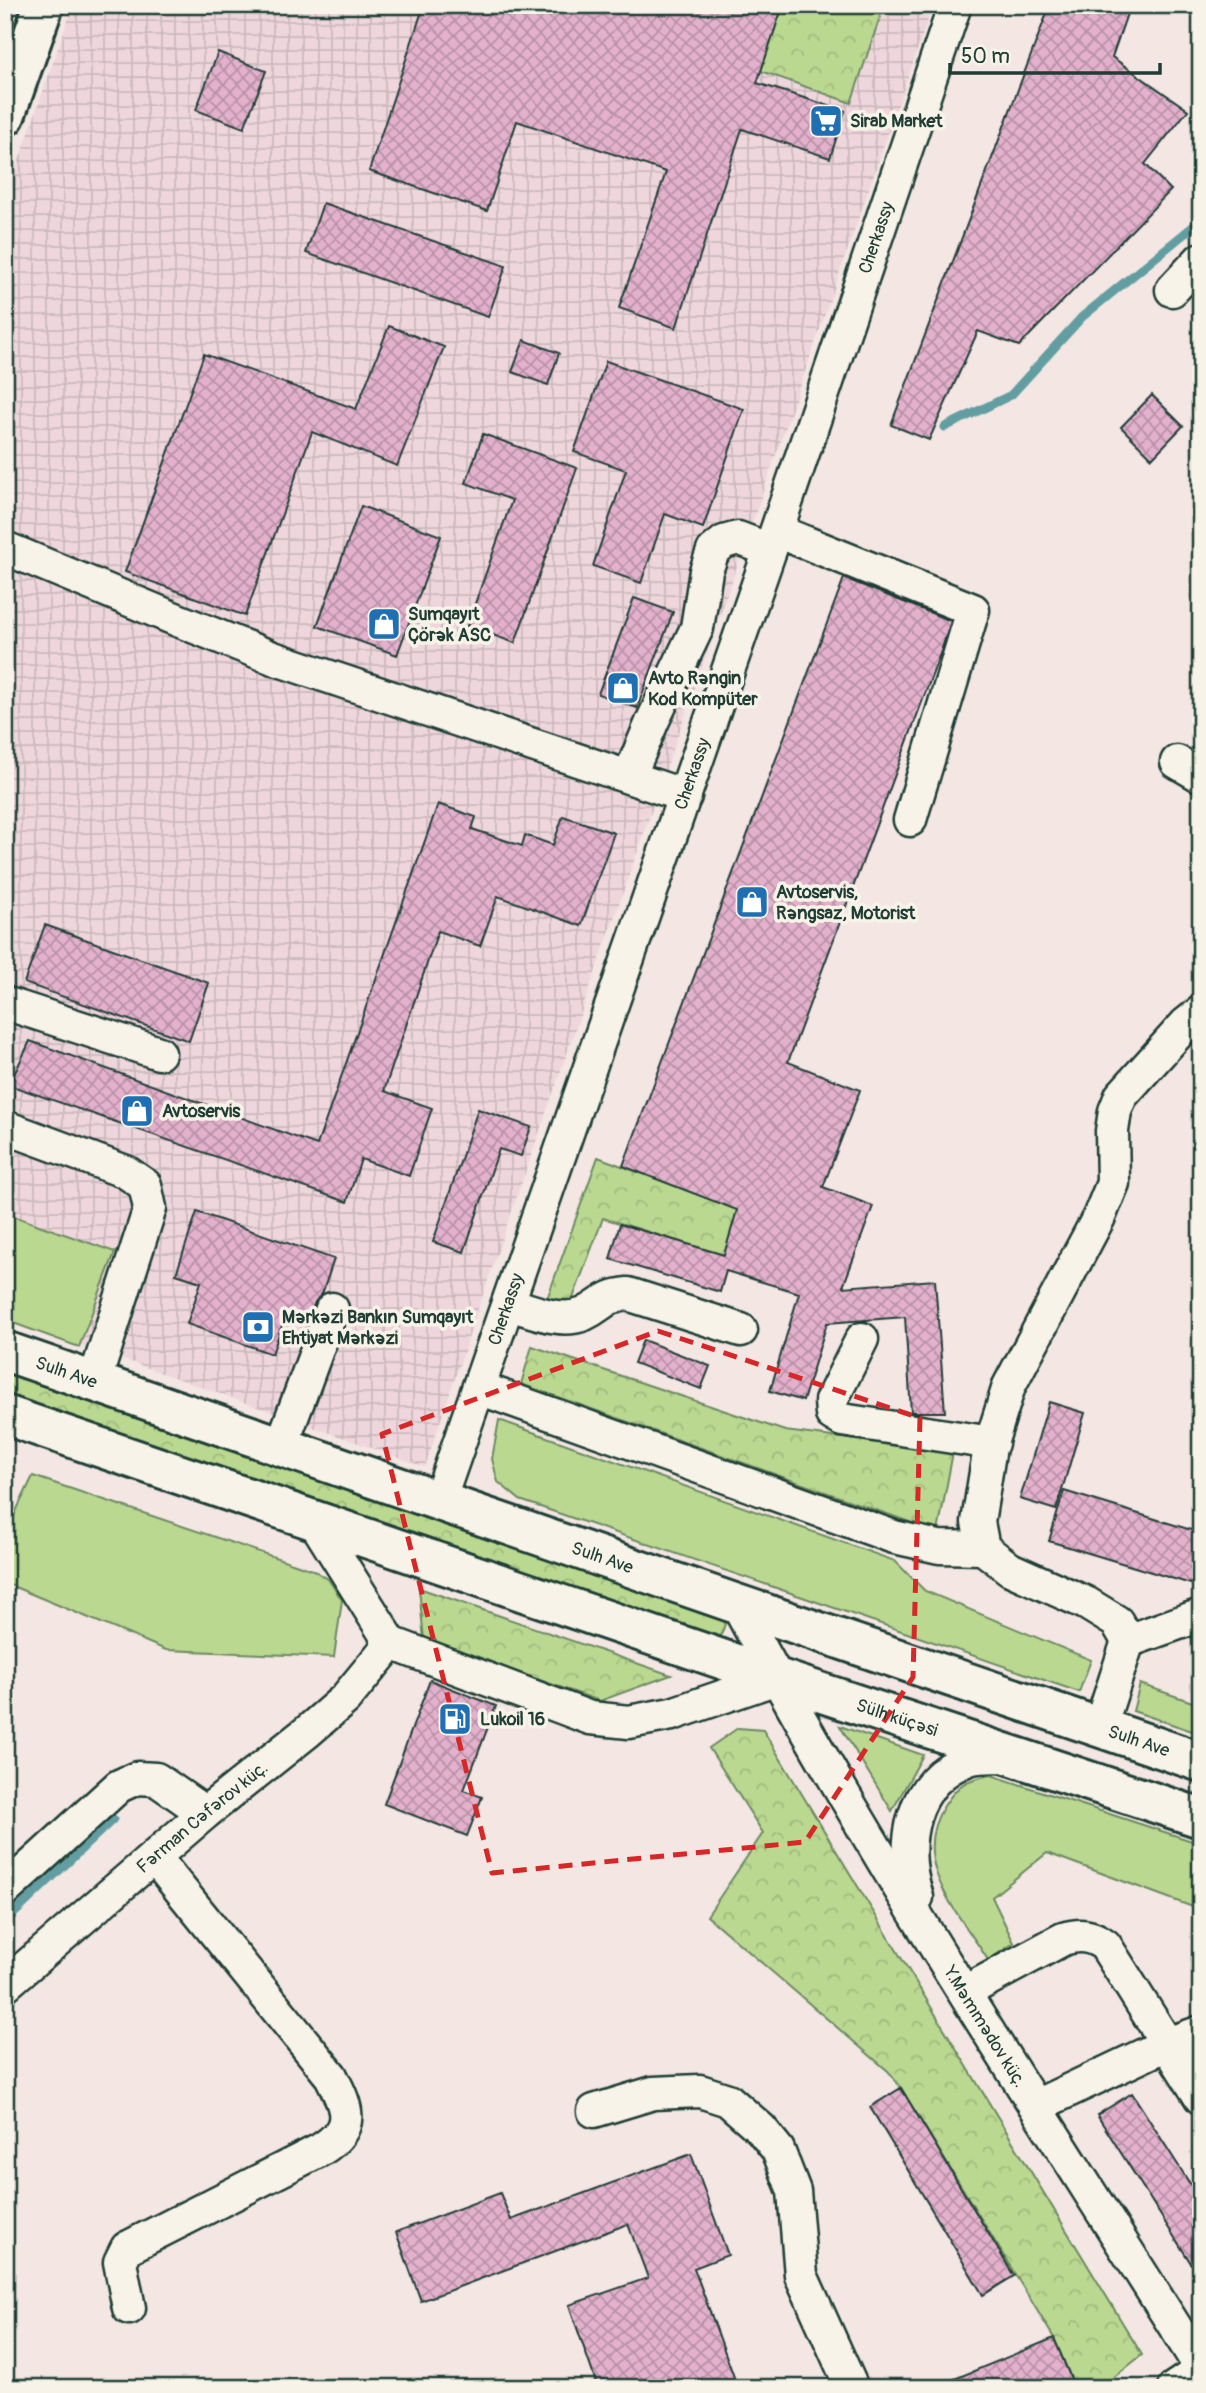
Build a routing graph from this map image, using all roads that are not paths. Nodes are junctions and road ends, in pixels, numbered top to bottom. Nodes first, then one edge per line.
1 (44, 5) edge
2 (955, 5) edge
3 (5, 116) edge
4 (1201, 259) edge
5 (1171, 290) dead end
6 (773, 541) junction
7 (5, 548) edge
8 (629, 777) junction
9 (685, 796) junction
10 (910, 820) dead end
11 (5, 1003) edge
12 (1201, 1012) edge
13 (159, 1053) dead end
14 (5, 1127) edge
15 (509, 1304) junction
16 (332, 1308) dead end
17 (741, 1330) dead end
18 (862, 1339) dead end
19 (5, 1351) edge
20 (94, 1383) junction
21 (479, 1388) junction
22 (13, 1425) edge
23 (992, 1443) junction
24 (281, 1447) junction
25 (439, 1501) junction
26 (315, 1522) junction
27 (984, 1548) junction
28 (737, 1604) junction
29 (1201, 1615) edge
30 (1128, 1641) junction
31 (391, 1643) junction
32 (777, 1678) junction
33 (1100, 1727) junction
34 (1017, 1756) junction
35 (1201, 1762) edge
36 (205, 1813) junction
37 (1201, 1818) edge
38 (154, 1857) junction
39 (5, 1891) edge
40 (931, 1938) junction
41 (5, 1984) edge
42 (965, 1992) junction
43 (1201, 2032) edge
44 (1167, 2044) junction
45 (1201, 2098) edge
46 (1036, 2106) junction
47 (594, 2111) dead end
48 (129, 2308) dead end
49 (1201, 2369) edge
50 (852, 2388) edge
51 (1174, 2388) edge

1 - 3 main road
2 - 6 street, Cherkassy
4 - 5 street
6 - 8 street
6 - 9 street, Cherkassy
6 - 10 street
7 - 8 street
8 - 9 street
9 - 15 street, Cherkassy
11 - 13 street
12 - 23 street
14 - 20 street
15 - 17 street
15 - 21 street, Cherkassy
16 - 24 street
18 - 23 street
19 - 20 main road, Sulh Ave
20 - 24 main road, Sulh Ave
21 - 25 street, Cherkassy
21 - 27 street
22 - 26 main road
23 - 27 street
24 - 25 main road, Sulh Ave
25 - 28 main road, Sulh Ave
26 - 31 street
26 - 32 main road
27 - 30 street
28 - 32 street, Y.Məmmədov küç.
28 - 33 main road, Sulh Ave
29 - 30 street
30 - 33 street
31 - 32 street
31 - 36 street, Fərman Cəfərov küç.
32 - 34 main road, Sülh küçəsi
32 - 40 street, Y.Məmmədov küç.
33 - 35 main road, Sulh Ave
34 - 37 main road
34 - 40 street
36 - 38 street, Fərman Cəfərov küç.
36 - 39 street
38 - 41 street, Fərman Cəfərov küç.
38 - 48 street
40 - 42 street, Y.Məmmədov küç.
42 - 44 street
42 - 46 street, Y.Məmmədov küç.
43 - 44 street
44 - 45 street
44 - 46 street
46 - 49 street, Y.Məmmədov küç.
47 - 50 street
49 - 51 street

